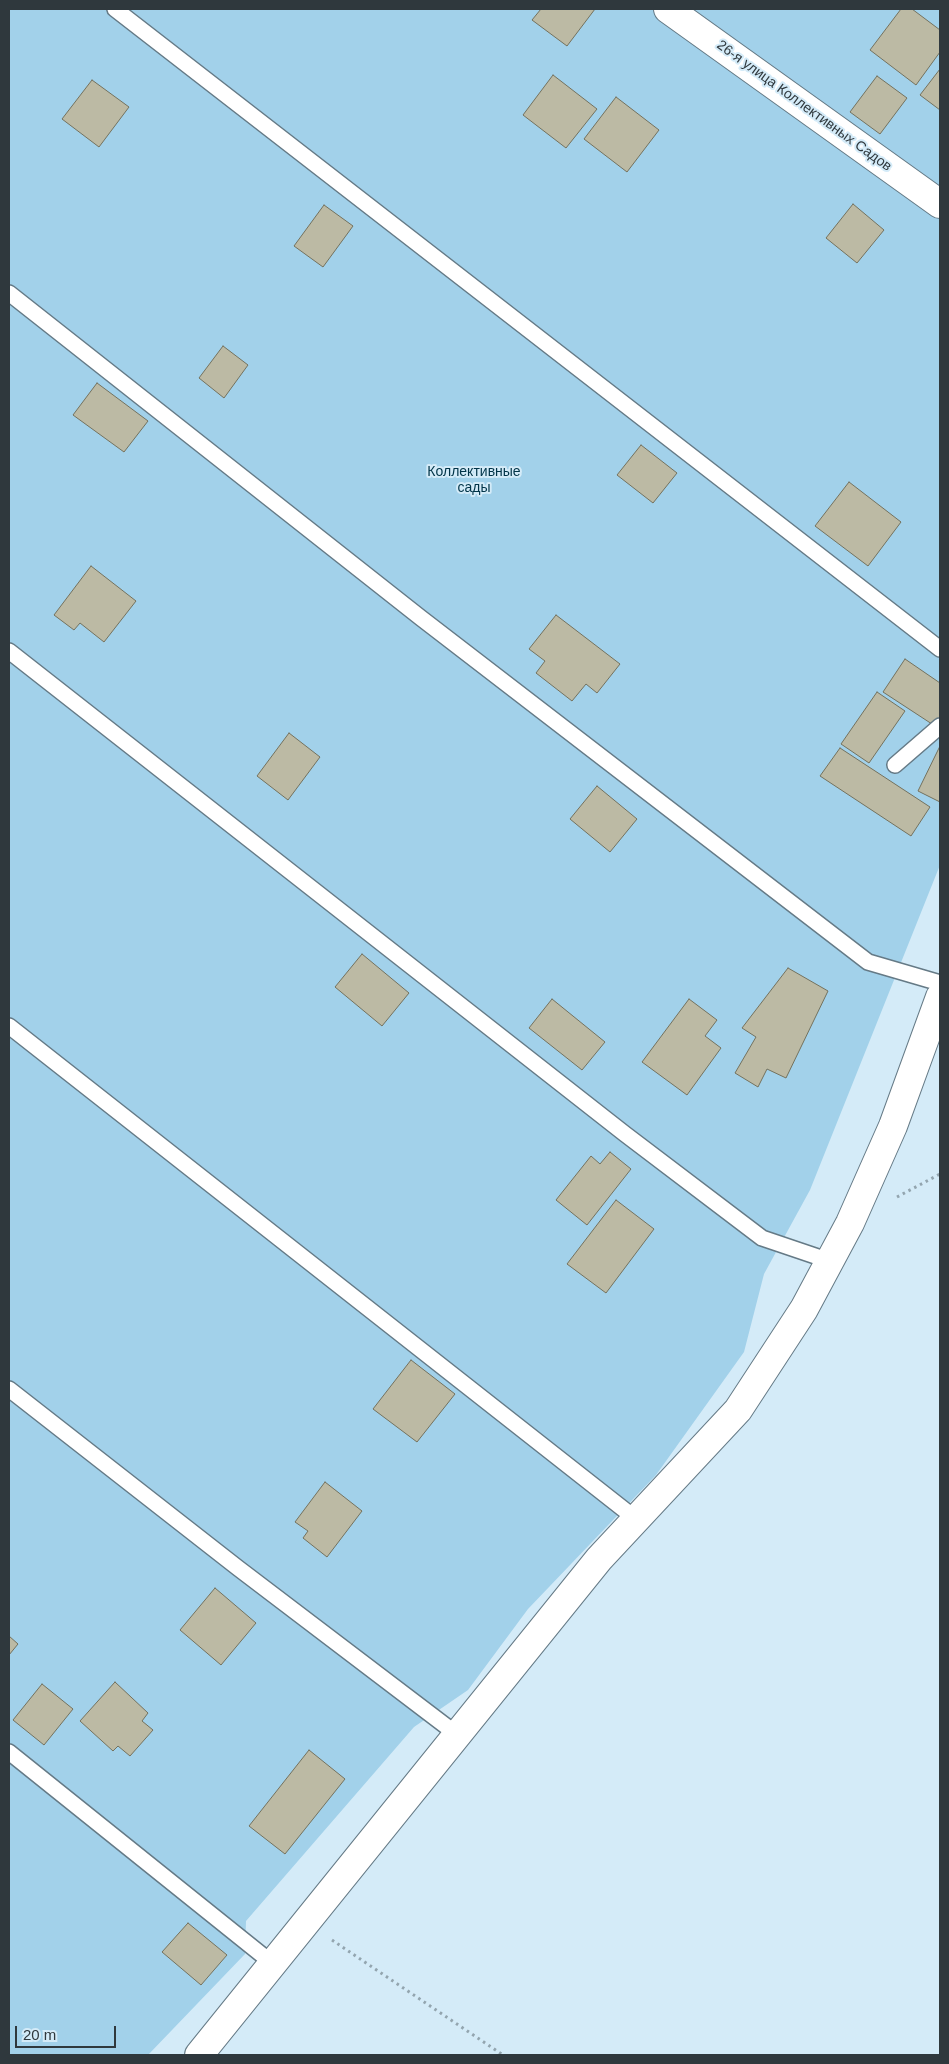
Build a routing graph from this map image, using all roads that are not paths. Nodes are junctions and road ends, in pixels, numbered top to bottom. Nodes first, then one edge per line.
1 (115, 9) edge
2 (668, 9) edge
3 (940, 204) edge
4 (9, 293) edge
5 (940, 648) edge
6 (9, 652) edge
7 (940, 726) edge
8 (895, 765) dead end
9 (940, 983) edge
10 (940, 997) edge
11 (9, 1026) edge
12 (830, 1261) junction
13 (9, 1389) edge
14 (636, 1519) junction
15 (459, 1736) junction
16 (9, 1752) edge
17 (272, 1963) junction
18 (199, 2055) edge

1 - 5 lane
2 - 3 street, 26-я улица Коллективных Садов
4 - 9 lane
6 - 12 lane
7 - 8 lane
10 - 12 street
11 - 14 lane
12 - 14 street
13 - 15 lane
14 - 15 street
15 - 17 street
16 - 17 lane
17 - 18 street

